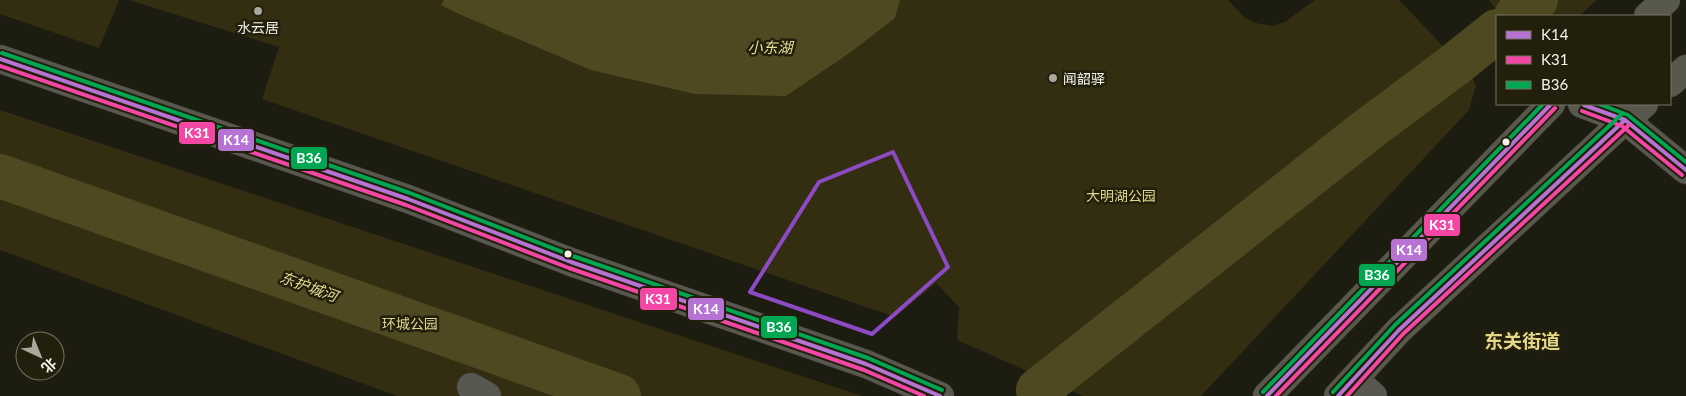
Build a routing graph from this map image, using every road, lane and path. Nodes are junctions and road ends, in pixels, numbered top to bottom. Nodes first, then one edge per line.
1 (1666, 0) edge
2 (1649, 15) edge
3 (0, 59) edge
4 (1686, 69) edge
5 (1671, 81) edge
6 (1550, 105) edge
7 (1588, 105) edge
8 (1634, 112) edge
9 (1686, 170) edge
10 (1355, 390) edge
11 (940, 396) edge
12 (1267, 396) edge

1 - 2 main road
3 - 11 main road
4 - 5 main road
6 - 12 main road
7 - 8 main road
8 - 9 main road
8 - 10 main road

